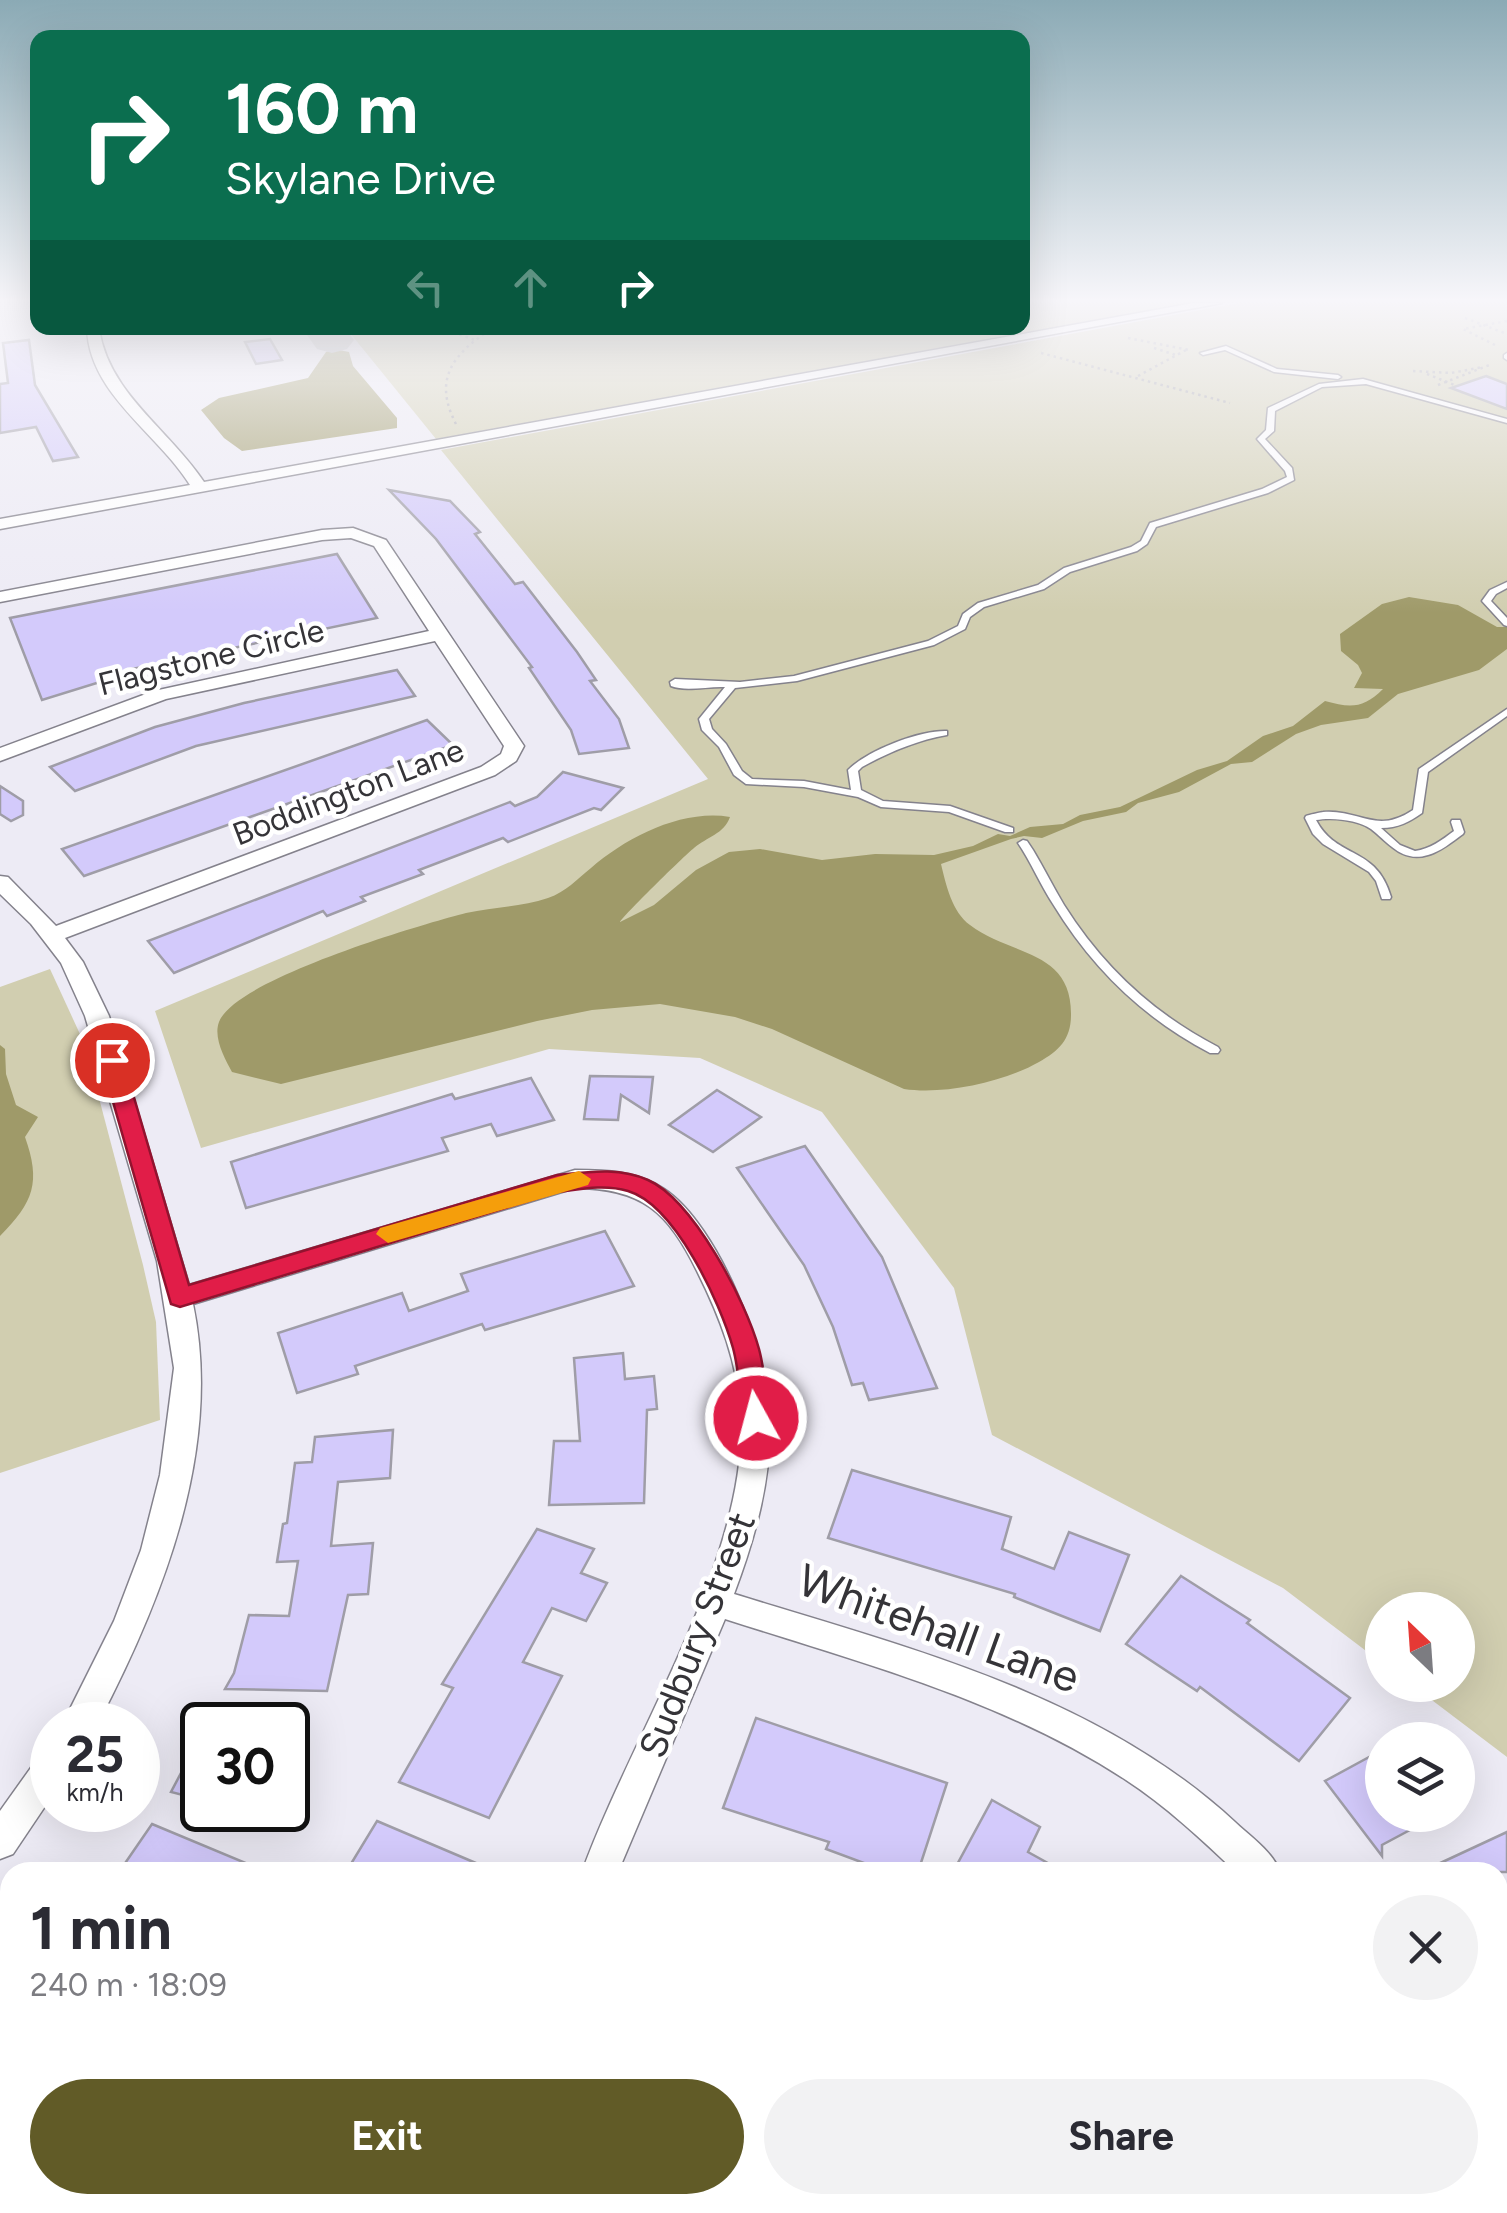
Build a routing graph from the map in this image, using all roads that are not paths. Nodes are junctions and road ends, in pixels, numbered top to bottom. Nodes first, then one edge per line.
1 (132, 406) edge
2 (649, 406) edge
3 (1279, 406) edge
4 (1447, 406) edge
5 (1507, 421) edge
6 (200, 488) junction
7 (0, 524) edge
8 (1507, 585) edge
9 (0, 596) edge
10 (1507, 624) edge
11 (442, 634) junction
12 (701, 684) dead end
13 (732, 684) junction
14 (1507, 712) edge
15 (944, 733) dead end
16 (0, 755) edge
17 (858, 794) junction
18 (1456, 822) dead end
19 (1373, 825) junction
20 (1009, 830) dead end
21 (1024, 843) dead end
22 (0, 882) edge
23 (1386, 896) dead end
24 (51, 935) junction
25 (1214, 1050) dead end
26 (180, 1298) junction
27 (716, 1602) junction
28 (92, 1702) edge
29 (30, 1798) edge
30 (0, 1841) edge
31 (604, 1862) edge
32 (1252, 1862) edge

1 - 6 street
2 - 6 street
3 - 13 lane
4 - 5 lane
6 - 7 street
8 - 10 lane
9 - 11 street, Boddington Lane
11 - 16 street, Flagstone Circle
11 - 24 street, Boddington Lane
12 - 13 lane
13 - 17 lane
14 - 19 lane
15 - 17 lane
17 - 20 lane
18 - 19 lane
19 - 23 lane
21 - 25 lane
22 - 24 street
24 - 26 street
26 - 27 street, Sudbury Street
26 - 28 street
27 - 31 street, Sudbury Street
27 - 32 street, Whitehall Lane
29 - 30 street

